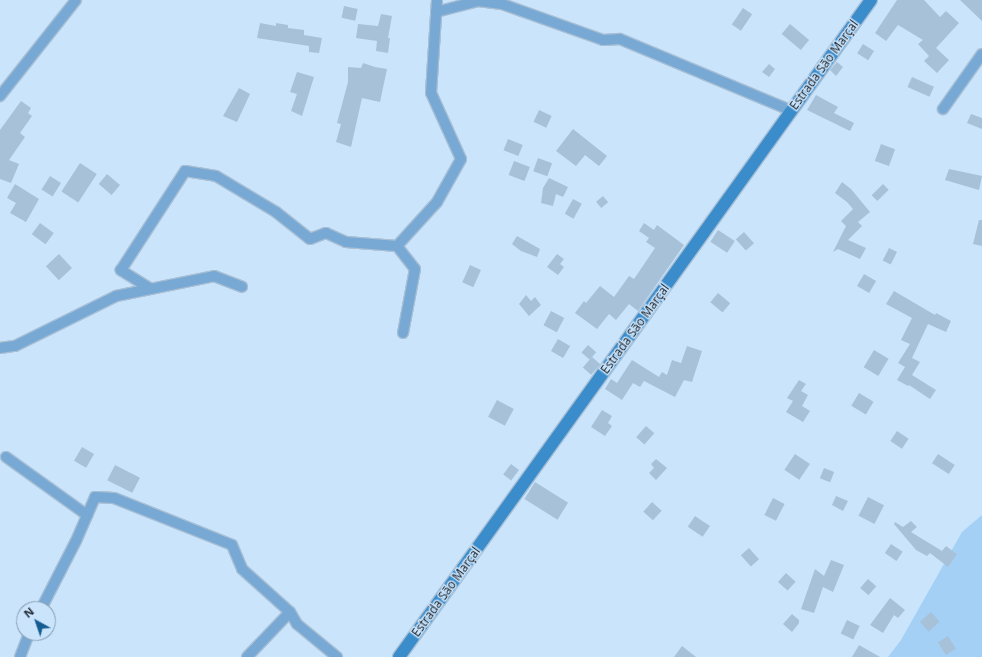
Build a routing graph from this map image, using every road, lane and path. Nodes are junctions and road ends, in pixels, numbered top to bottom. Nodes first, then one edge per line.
1 (76, 0) edge
2 (437, 0) edge
3 (871, 0) edge
4 (436, 12) junction
5 (982, 54) edge
6 (0, 96) edge
7 (943, 109) dead end
8 (792, 111) junction
9 (397, 246) junction
10 (242, 287) dead end
11 (151, 289) junction
12 (403, 333) dead end
13 (0, 348) edge
14 (6, 457) dead end
15 (87, 515) junction
16 (45, 601) edge
17 (290, 612) junction
18 (26, 641) edge
19 (20, 657) edge
20 (247, 657) edge
21 (338, 657) edge
22 (399, 657) edge

1 - 6 street
2 - 4 street
3 - 8 street, Estrada São Marçal
4 - 8 street
4 - 9 street
5 - 7 street
8 - 22 street, Estrada São Marçal
9 - 11 street
9 - 12 street
10 - 11 street
11 - 13 street
14 - 15 street
15 - 16 street
15 - 17 street
17 - 20 street
17 - 21 street
18 - 19 street

